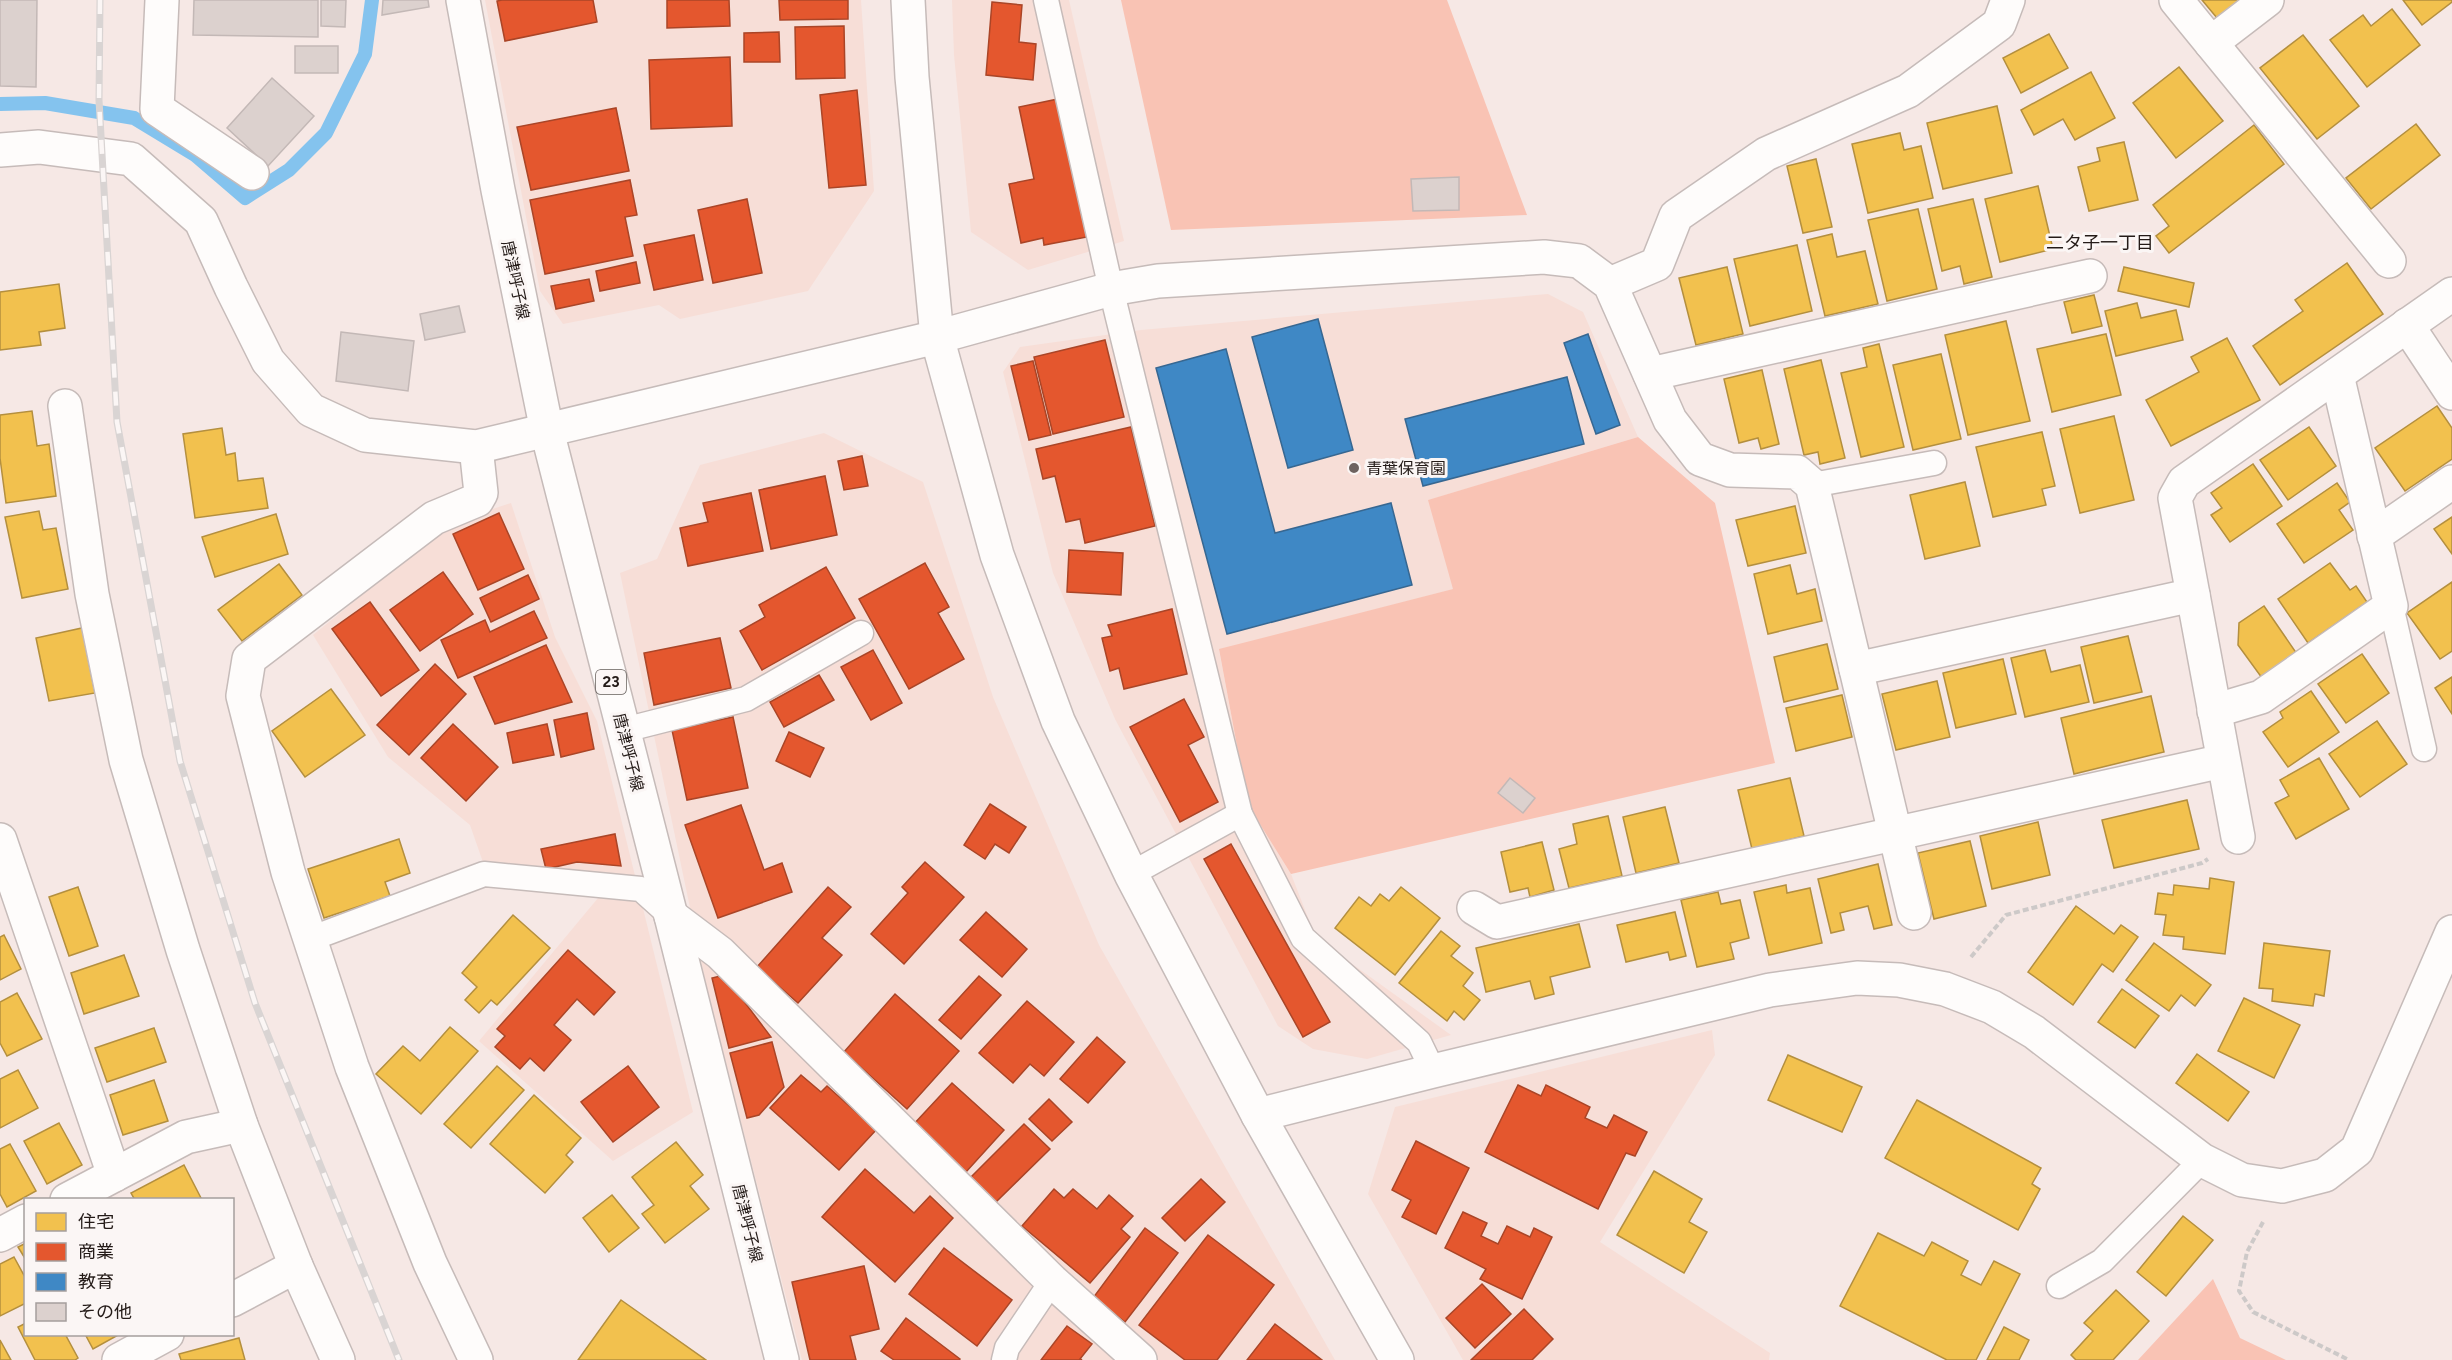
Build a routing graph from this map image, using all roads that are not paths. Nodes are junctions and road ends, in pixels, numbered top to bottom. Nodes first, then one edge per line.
1 (162, 0) edge
2 (463, 0) edge
3 (908, 0) edge
4 (1046, 0) edge
5 (2008, 0) edge
6 (2176, 0) edge
7 (2267, 0) edge
8 (2211, 44) junction
9 (0, 150) edge
10 (252, 172) dead end
11 (2389, 261) dead end
12 (2090, 276) dead end
13 (1610, 284) junction
14 (1111, 289) junction
15 (2452, 294) edge
16 (2408, 325) junction
17 (937, 337) junction
18 (1650, 374) junction
19 (2337, 375) junction
20 (2452, 393) edge
21 (65, 406) dead end
22 (547, 431) junction
23 (476, 447) junction
24 (1934, 463) dead end
25 (2452, 482) edge
26 (1812, 485) junction
27 (2374, 536) junction
28 (2193, 595) junction
29 (2391, 606) junction
30 (861, 633) dead end
31 (1856, 669) junction
32 (2214, 711) junction
33 (624, 730) junction
34 (2424, 749) dead end
35 (2223, 761) junction
36 (1240, 814) junction
37 (1895, 832) junction
38 (2238, 837) road end
39 (0, 840) edge
40 (1131, 874) junction
41 (1474, 908) dead end
42 (1914, 912) dead end
43 (671, 916) junction
44 (2452, 932) edge
45 (310, 939) junction
46 (1433, 1071) junction
47 (1258, 1115) junction
48 (241, 1125) junction
49 (2202, 1160) junction
50 (114, 1174) junction
51 (71, 1198) edge
52 (24, 1222) edge
53 (0, 1235) edge
54 (296, 1266) junction
55 (1052, 1281) junction
56 (2059, 1286) dead end
57 (234, 1299) edge
58 (165, 1336) edge
59 (119, 1360) edge
60 (338, 1360) edge
61 (476, 1360) edge
62 (782, 1360) edge
63 (1004, 1360) edge
64 (1140, 1360) edge
65 (1397, 1360) edge

1 - 10 street
2 - 22 street, 唐津呼子線 / 23
3 - 17 street
4 - 14 lane
5 - 13 street
6 - 8 street
7 - 8 street
8 - 11 street
9 - 23 street
12 - 18 street
13 - 14 street
13 - 18 street
14 - 17 street
14 - 36 lane
15 - 16 street
16 - 19 street
16 - 20 street
17 - 22 street
17 - 40 street
18 - 26 street
19 - 27 street
19 - 28 street
21 - 48 street
22 - 23 street
22 - 33 street, 唐津呼子線 / 23
23 - 45 street
24 - 26 lane
25 - 27 street
26 - 31 street
27 - 29 street
28 - 31 street
28 - 32 street
29 - 32 street
29 - 34 lane
30 - 33 lane
31 - 37 street
32 - 35 street
33 - 43 street, 唐津呼子線 / 23
35 - 37 street
35 - 38 street
36 - 40 lane
36 - 46 lane
37 - 41 street
37 - 42 street
39 - 50 street
40 - 47 street
43 - 45 lane
43 - 55 street
43 - 62 street, 唐津呼子線 / 23
44 - 49 street
45 - 61 street
46 - 47 street
46 - 49 street
47 - 65 street
48 - 50 street
48 - 54 street
49 - 56 lane
50 - 51 street
52 - 53 street
54 - 57 street
54 - 60 street
55 - 63 lane
55 - 64 street
58 - 59 street

